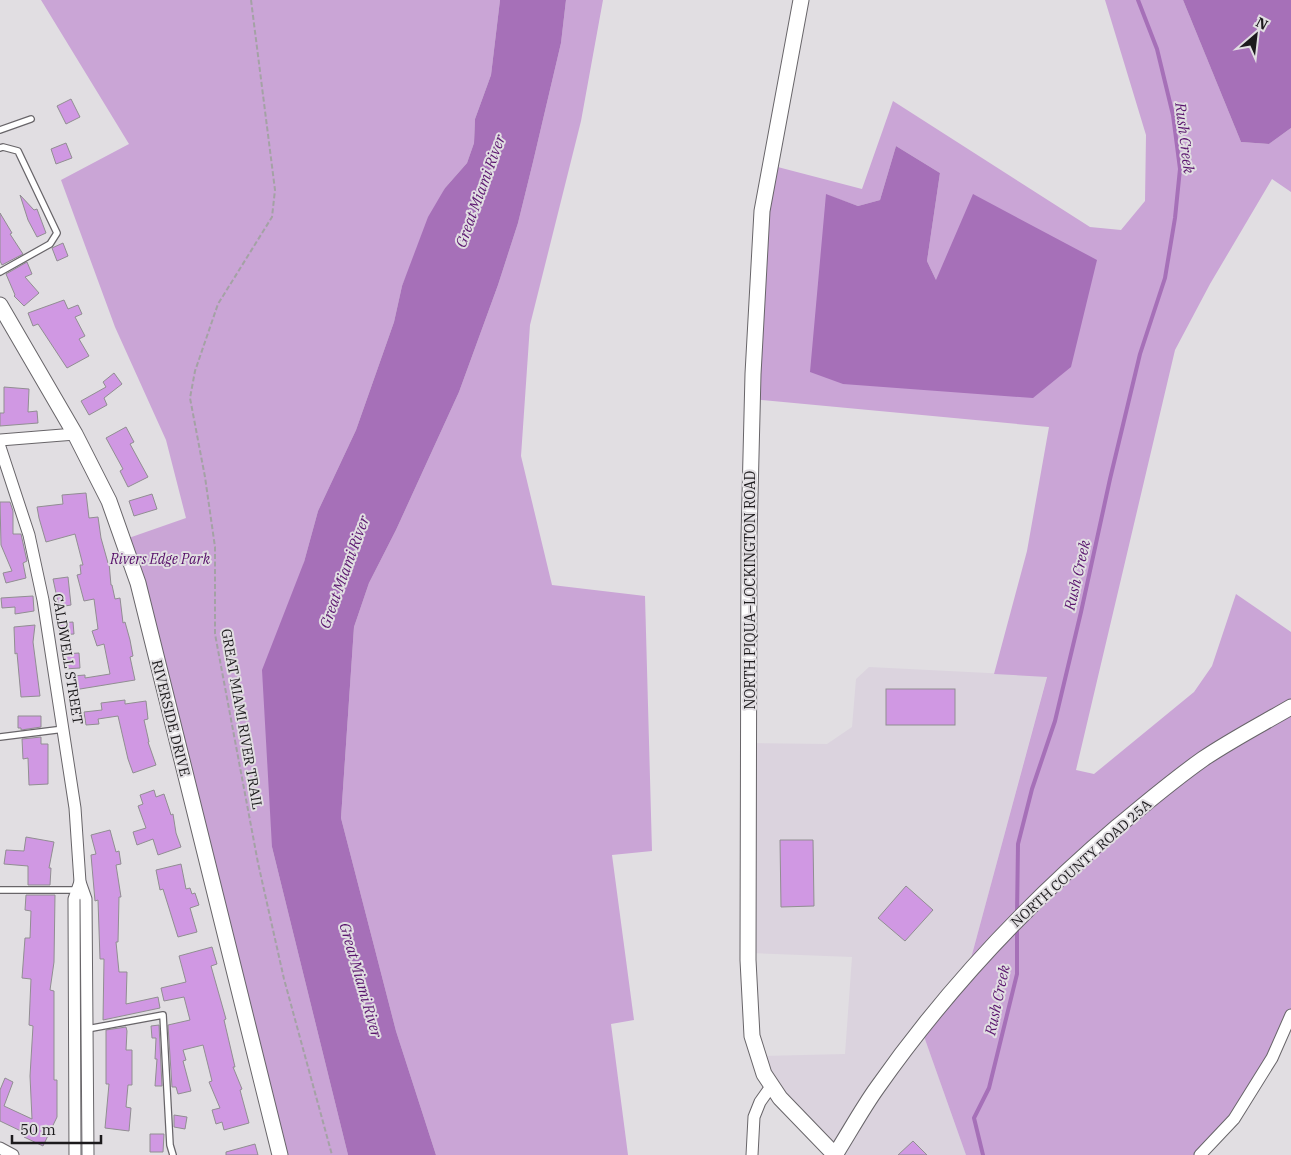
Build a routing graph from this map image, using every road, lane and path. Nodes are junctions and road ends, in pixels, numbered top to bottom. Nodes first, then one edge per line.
1 (252, 0) edge
2 (802, 0) edge
3 (31, 119) dead end
4 (0, 130) edge
5 (0, 148) edge
6 (0, 272) edge
7 (0, 305) edge
8 (75, 434) junction
9 (0, 440) edge
10 (0, 447) edge
11 (1291, 707) edge
12 (64, 730) junction
13 (0, 737) edge
14 (78, 886) junction
15 (0, 890) edge
16 (81, 985) junction
17 (1291, 1015) edge
18 (87, 1029) junction
19 (75, 1030) junction
20 (772, 1085) junction
21 (81, 1106) junction
22 (0, 1148) edge
23 (13, 1155) edge
24 (75, 1155) edge
25 (88, 1155) edge
26 (173, 1155) edge
27 (280, 1155) edge
28 (332, 1155) edge
29 (752, 1155) edge
30 (835, 1155) edge
31 (1200, 1155) edge

1 - 28 path, GREAT MIAMI RIVER TRAIL
2 - 20 main road, NORTH PIQUA–LOCKINGTON ROAD
3 - 4 lane
5 - 6 lane
7 - 8 main road, RIVERSIDE DRIVE
8 - 9 street
8 - 27 main road, RIVERSIDE DRIVE
10 - 12 street, CALDWELL STREET
11 - 30 main road, NORTH COUNTY ROAD 25A
12 - 13 lane
12 - 14 street, CALDWELL STREET
14 - 15 lane
14 - 16 street, CALDWELL STREET
16 - 18 street, CALDWELL STREET
16 - 19 street, CALDWELL STREET
17 - 31 street
18 - 19 street
18 - 21 street, CALDWELL STREET
18 - 26 lane
19 - 21 street, CALDWELL STREET
20 - 29 street
20 - 30 main road, NORTH PIQUA–LOCKINGTON ROAD
21 - 24 street, CALDWELL STREET
21 - 25 street, CALDWELL STREET
22 - 23 street

